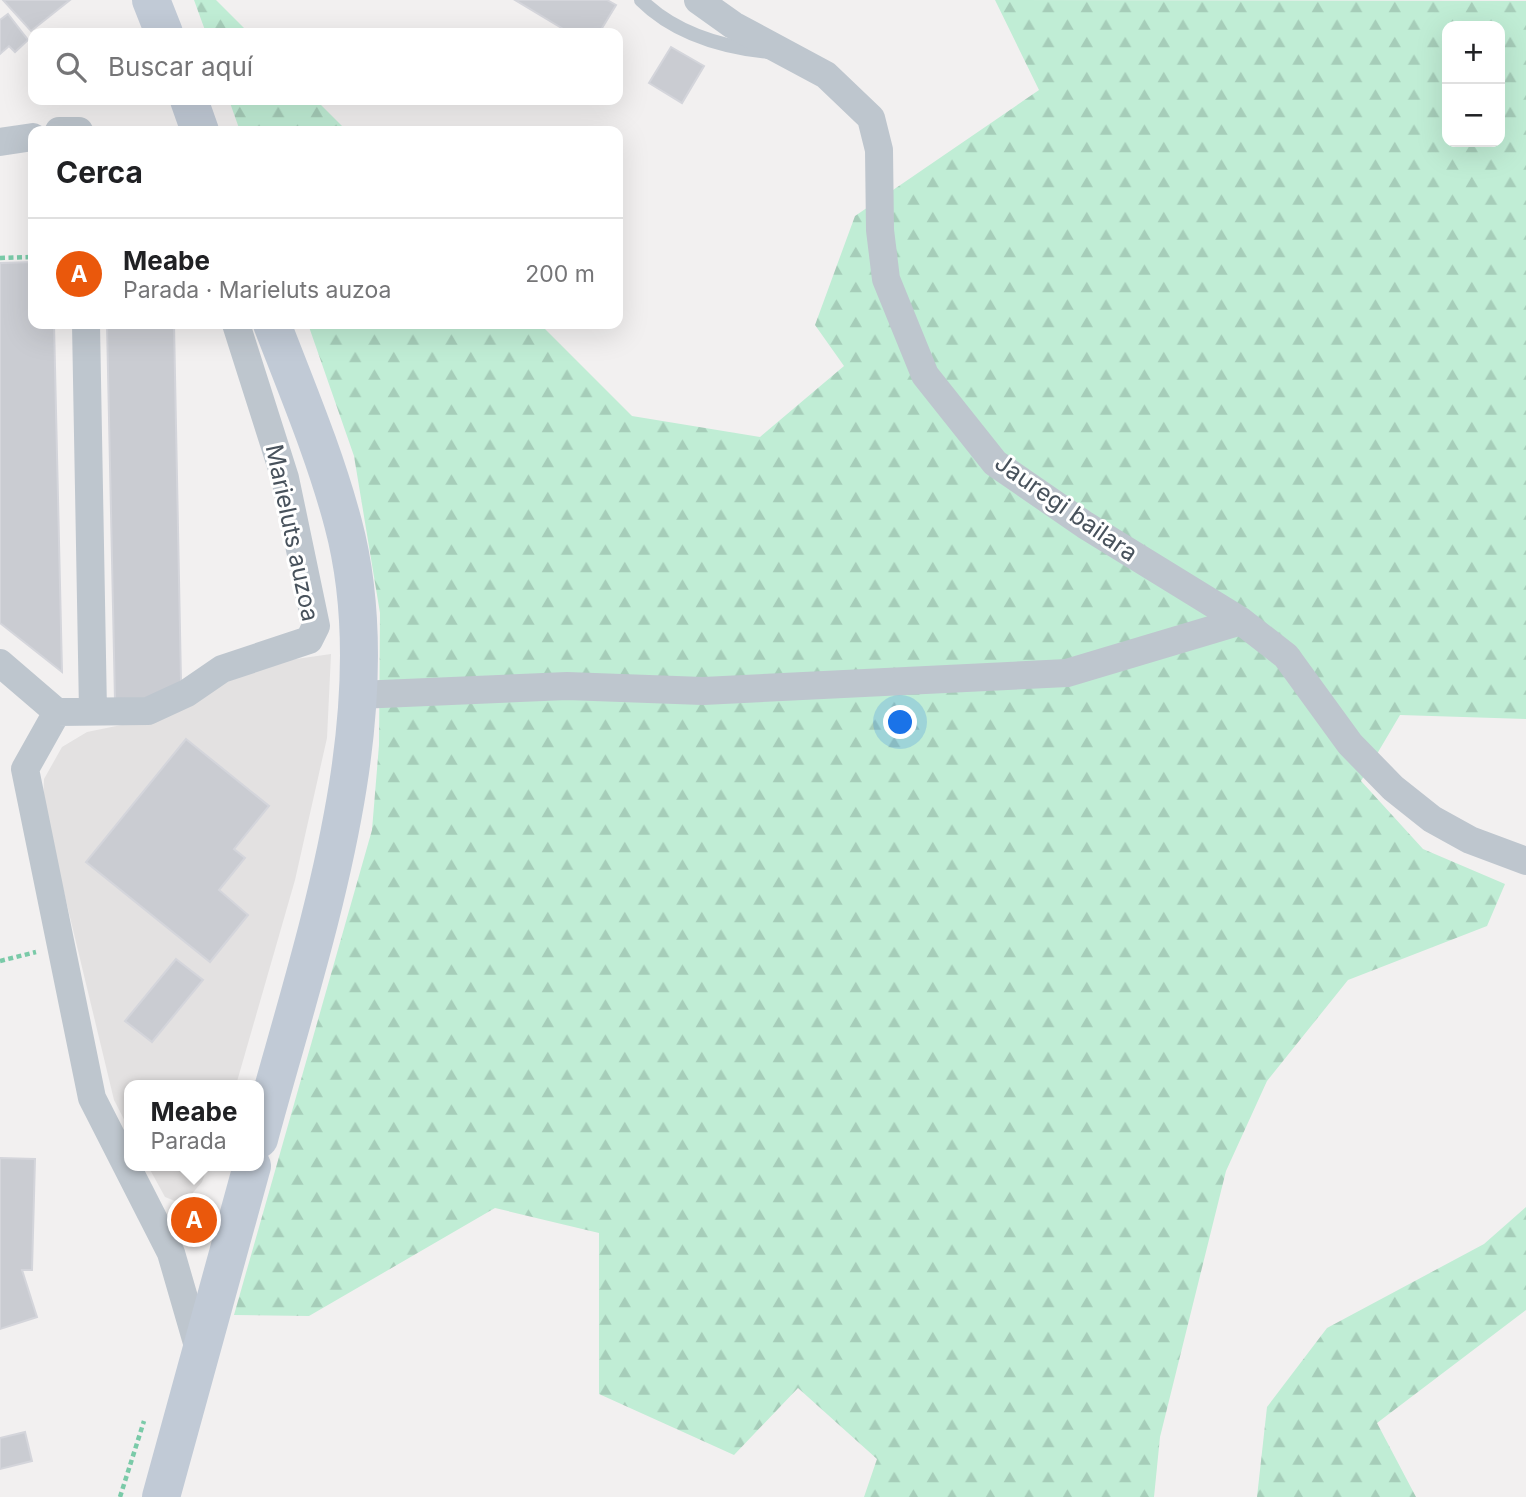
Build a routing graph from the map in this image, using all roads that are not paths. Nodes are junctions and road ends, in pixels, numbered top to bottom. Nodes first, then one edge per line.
1 (151, 0) edge
2 (642, 0) edge
3 (698, 0) edge
4 (162, 28) edge
5 (793, 55) junction
6 (190, 105) edge
7 (198, 126) edge
8 (28, 137) edge
9 (0, 142) edge
10 (86, 329) edge
11 (238, 329) edge
12 (274, 329) edge
13 (1241, 621) junction
14 (0, 663) edge
15 (358, 695) junction
16 (93, 711) junction
17 (57, 712) junction
18 (1526, 861) edge
19 (264, 1120) edge
20 (124, 1161) edge
21 (129, 1171) edge
22 (251, 1171) edge
23 (200, 1355) junction
24 (161, 1497) edge

1 - 4 main road
2 - 5 lane
3 - 5 street, Jauregi bailara
5 - 13 street, Jauregi bailara
6 - 7 main road
8 - 9 street
10 - 16 street
11 - 16 street, Marieluts auzoa
12 - 15 main road
13 - 15 street
13 - 18 street, Jauregi bailara
14 - 17 street
15 - 19 main road
16 - 17 street, Marieluts auzoa
17 - 20 street
21 - 23 street
22 - 23 main road
23 - 24 main road

